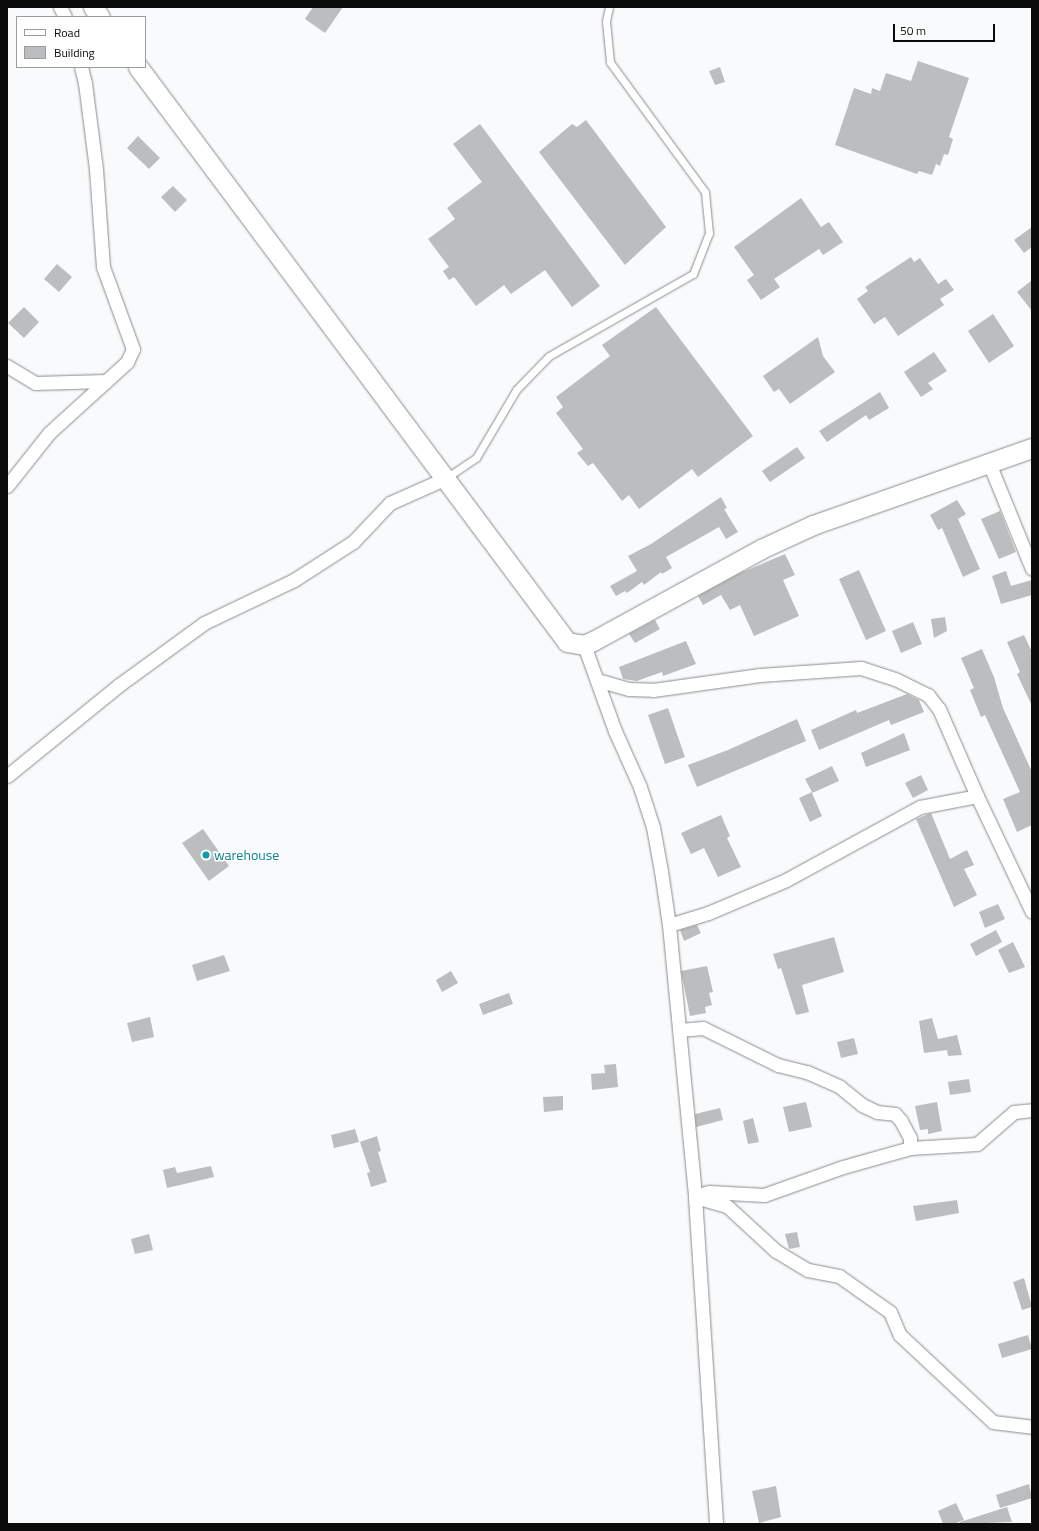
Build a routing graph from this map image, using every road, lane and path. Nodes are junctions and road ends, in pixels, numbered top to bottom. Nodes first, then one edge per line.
1 (60, 7) edge
2 (93, 7) edge
3 (609, 7) edge
4 (64, 16) edge
5 (99, 16) edge
6 (81, 68) edge
7 (139, 68) edge
8 (7, 366) edge
9 (106, 381) junction
10 (1032, 448) edge
11 (989, 463) junction
12 (444, 479) junction
13 (7, 486) edge
14 (1032, 569) edge
15 (584, 645) junction
16 (598, 680) junction
17 (7, 776) edge
18 (977, 796) junction
19 (1032, 912) edge
20 (669, 925) junction
21 (679, 1030) junction
22 (1032, 1110) edge
23 (910, 1148) junction
24 (695, 1196) junction
25 (1032, 1427) edge
26 (716, 1524) edge

1 - 4 street
2 - 5 street
3 - 12 lane
6 - 9 street
7 - 12 street
8 - 9 street
9 - 13 street
10 - 11 street
11 - 14 street
11 - 15 street
12 - 15 street
12 - 17 street
15 - 16 street
16 - 18 street
16 - 20 street
18 - 19 street
18 - 20 street
20 - 21 street
21 - 23 street
21 - 24 street
22 - 23 street
23 - 24 street
24 - 25 street
24 - 26 street

